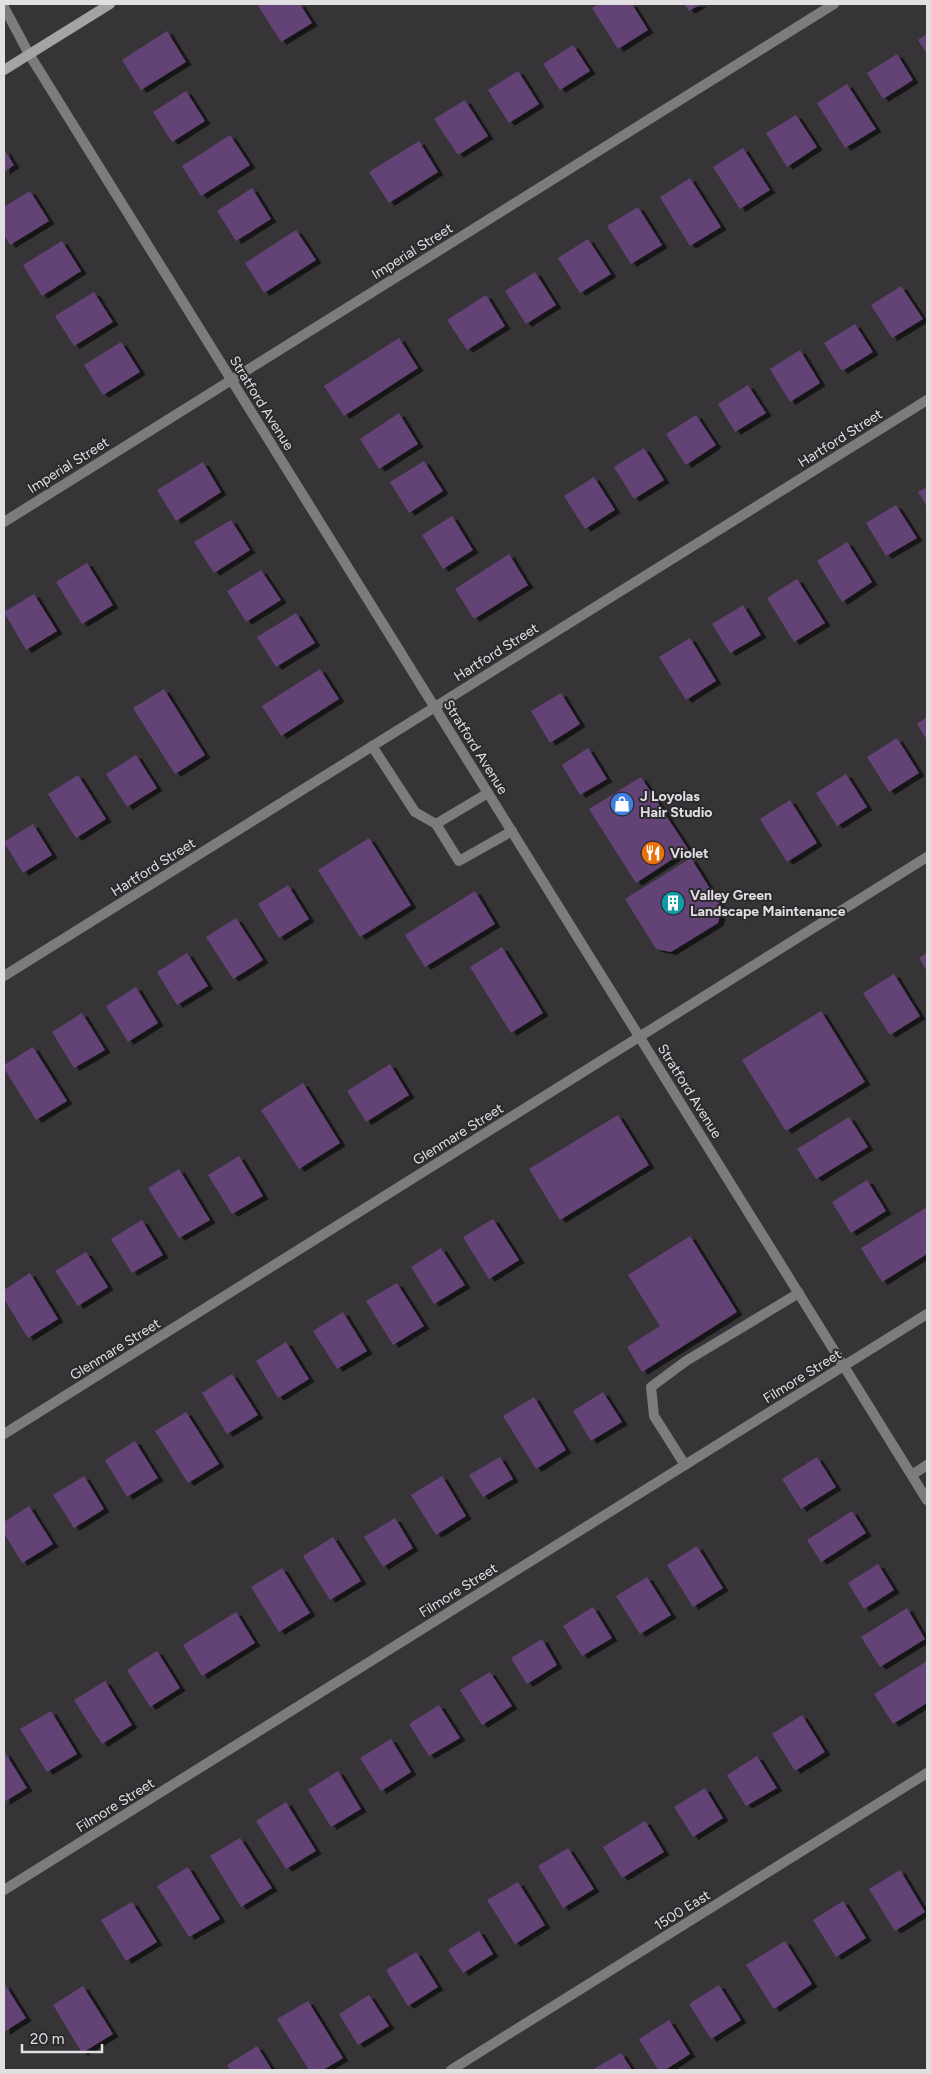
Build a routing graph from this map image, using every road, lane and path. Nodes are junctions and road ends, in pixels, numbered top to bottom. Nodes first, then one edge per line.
1 (110, 4) edge
2 (834, 4) edge
3 (4, 7) edge
4 (29, 54) junction
5 (4, 70) edge
6 (232, 380) junction
7 (927, 400) edge
8 (4, 522) edge
9 (435, 707) junction
10 (372, 746) junction
11 (488, 793) junction
12 (436, 824) junction
13 (512, 831) junction
14 (927, 857) edge
15 (4, 976) edge
16 (640, 1036) junction
17 (799, 1293) junction
18 (927, 1314) edge
19 (844, 1366) junction
20 (4, 1434) edge
21 (684, 1465) junction
22 (927, 1465) edge
23 (912, 1475) junction
24 (927, 1500) edge
25 (927, 1772) edge
26 (4, 1890) edge
27 (451, 2070) edge

1 - 4 street
2 - 6 street, Imperial Street
3 - 4 street, Stratford Avenue
4 - 5 street
4 - 6 street, Stratford Avenue
6 - 8 street, Imperial Street
6 - 9 street, Stratford Avenue
7 - 9 street, Hartford Street
9 - 10 street, Hartford Street
9 - 11 street, Stratford Avenue
10 - 12 street
10 - 15 street, Hartford Street
11 - 12 street
11 - 13 street, Stratford Avenue
12 - 13 street
13 - 16 street, Stratford Avenue
14 - 16 street, Glenmare Street
16 - 17 street, Stratford Avenue
16 - 20 street, Glenmare Street
17 - 19 street, Stratford Avenue
17 - 21 street
18 - 19 street, Filmore Street
19 - 21 street, Filmore Street
19 - 23 street, Stratford Avenue
21 - 26 street, Filmore Street
22 - 23 street
23 - 24 street, Stratford Avenue
25 - 27 street, 1500 East

